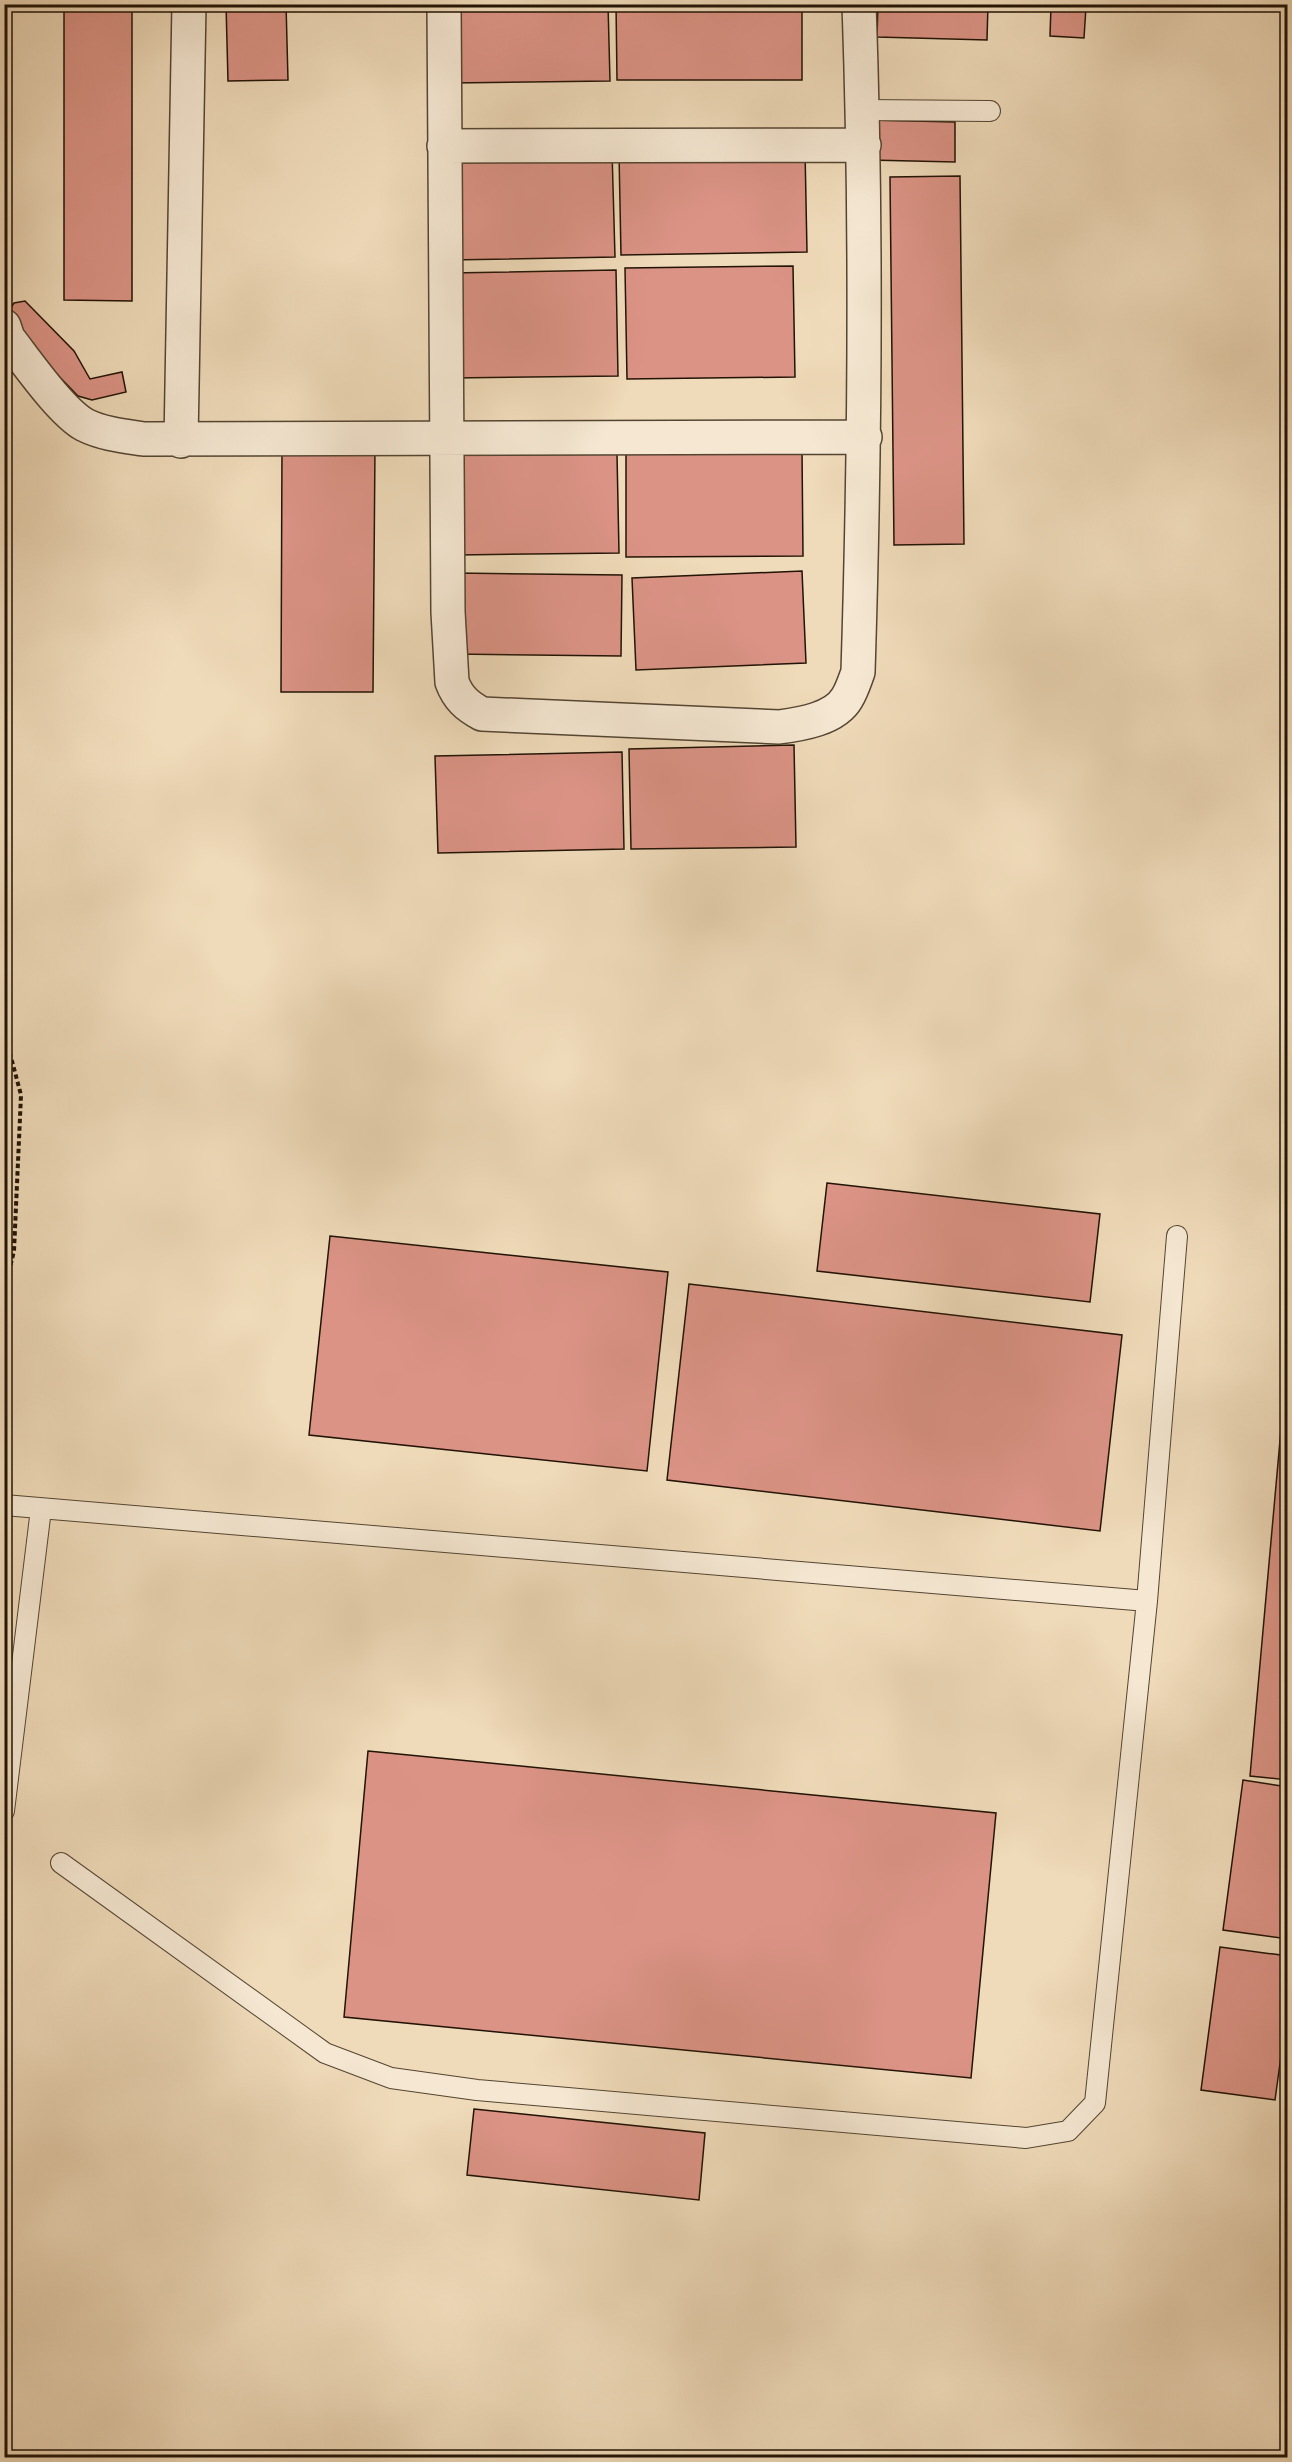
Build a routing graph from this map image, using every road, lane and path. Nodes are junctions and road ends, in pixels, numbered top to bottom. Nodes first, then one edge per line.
1 (189, 4) edge
2 (444, 4) edge
3 (859, 4) edge
4 (863, 110) junction
5 (990, 111) dead end
6 (864, 145) junction
7 (444, 146) junction
8 (4, 326) edge
9 (865, 437) junction
10 (447, 440) junction
11 (181, 441) junction
12 (4, 1031) edge
13 (1177, 1236) dead end
14 (4, 1292) edge
15 (4, 1505) edge
16 (41, 1509) junction
17 (1147, 1601) junction
18 (4, 1811) edge
19 (61, 1863) dead end

1 - 11 street
2 - 7 street
3 - 4 street
4 - 5 lane
4 - 6 street
6 - 7 street
6 - 9 street
7 - 10 street
8 - 11 street
9 - 10 street
9 - 10 street
10 - 11 street
12 - 14 path
13 - 17 lane
15 - 16 lane
16 - 17 lane
16 - 18 lane
17 - 19 lane

